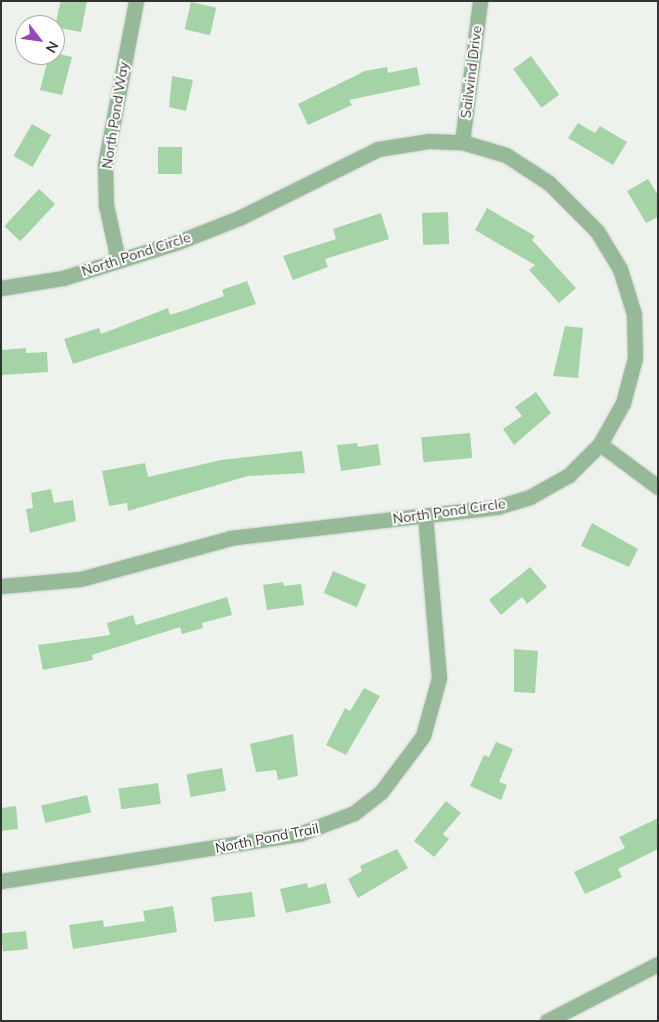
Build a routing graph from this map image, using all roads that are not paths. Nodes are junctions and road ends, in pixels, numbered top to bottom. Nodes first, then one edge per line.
1 (136, 1) edge
2 (480, 1) edge
3 (462, 142) junction
4 (118, 260) junction
5 (1, 288) edge
6 (600, 444) junction
7 (658, 487) edge
8 (425, 516) junction
9 (1, 586) edge
10 (1, 881) edge
11 (658, 964) edge
12 (547, 1021) edge

1 - 4 street, North Pond Way
2 - 3 street, Sailwind Drive
3 - 4 street, North Pond Circle
3 - 6 street, North Pond Circle
4 - 5 street, North Pond Circle
6 - 7 street
6 - 8 street, North Pond Circle
8 - 9 street, North Pond Circle
8 - 10 street, North Pond Trail
11 - 12 street

